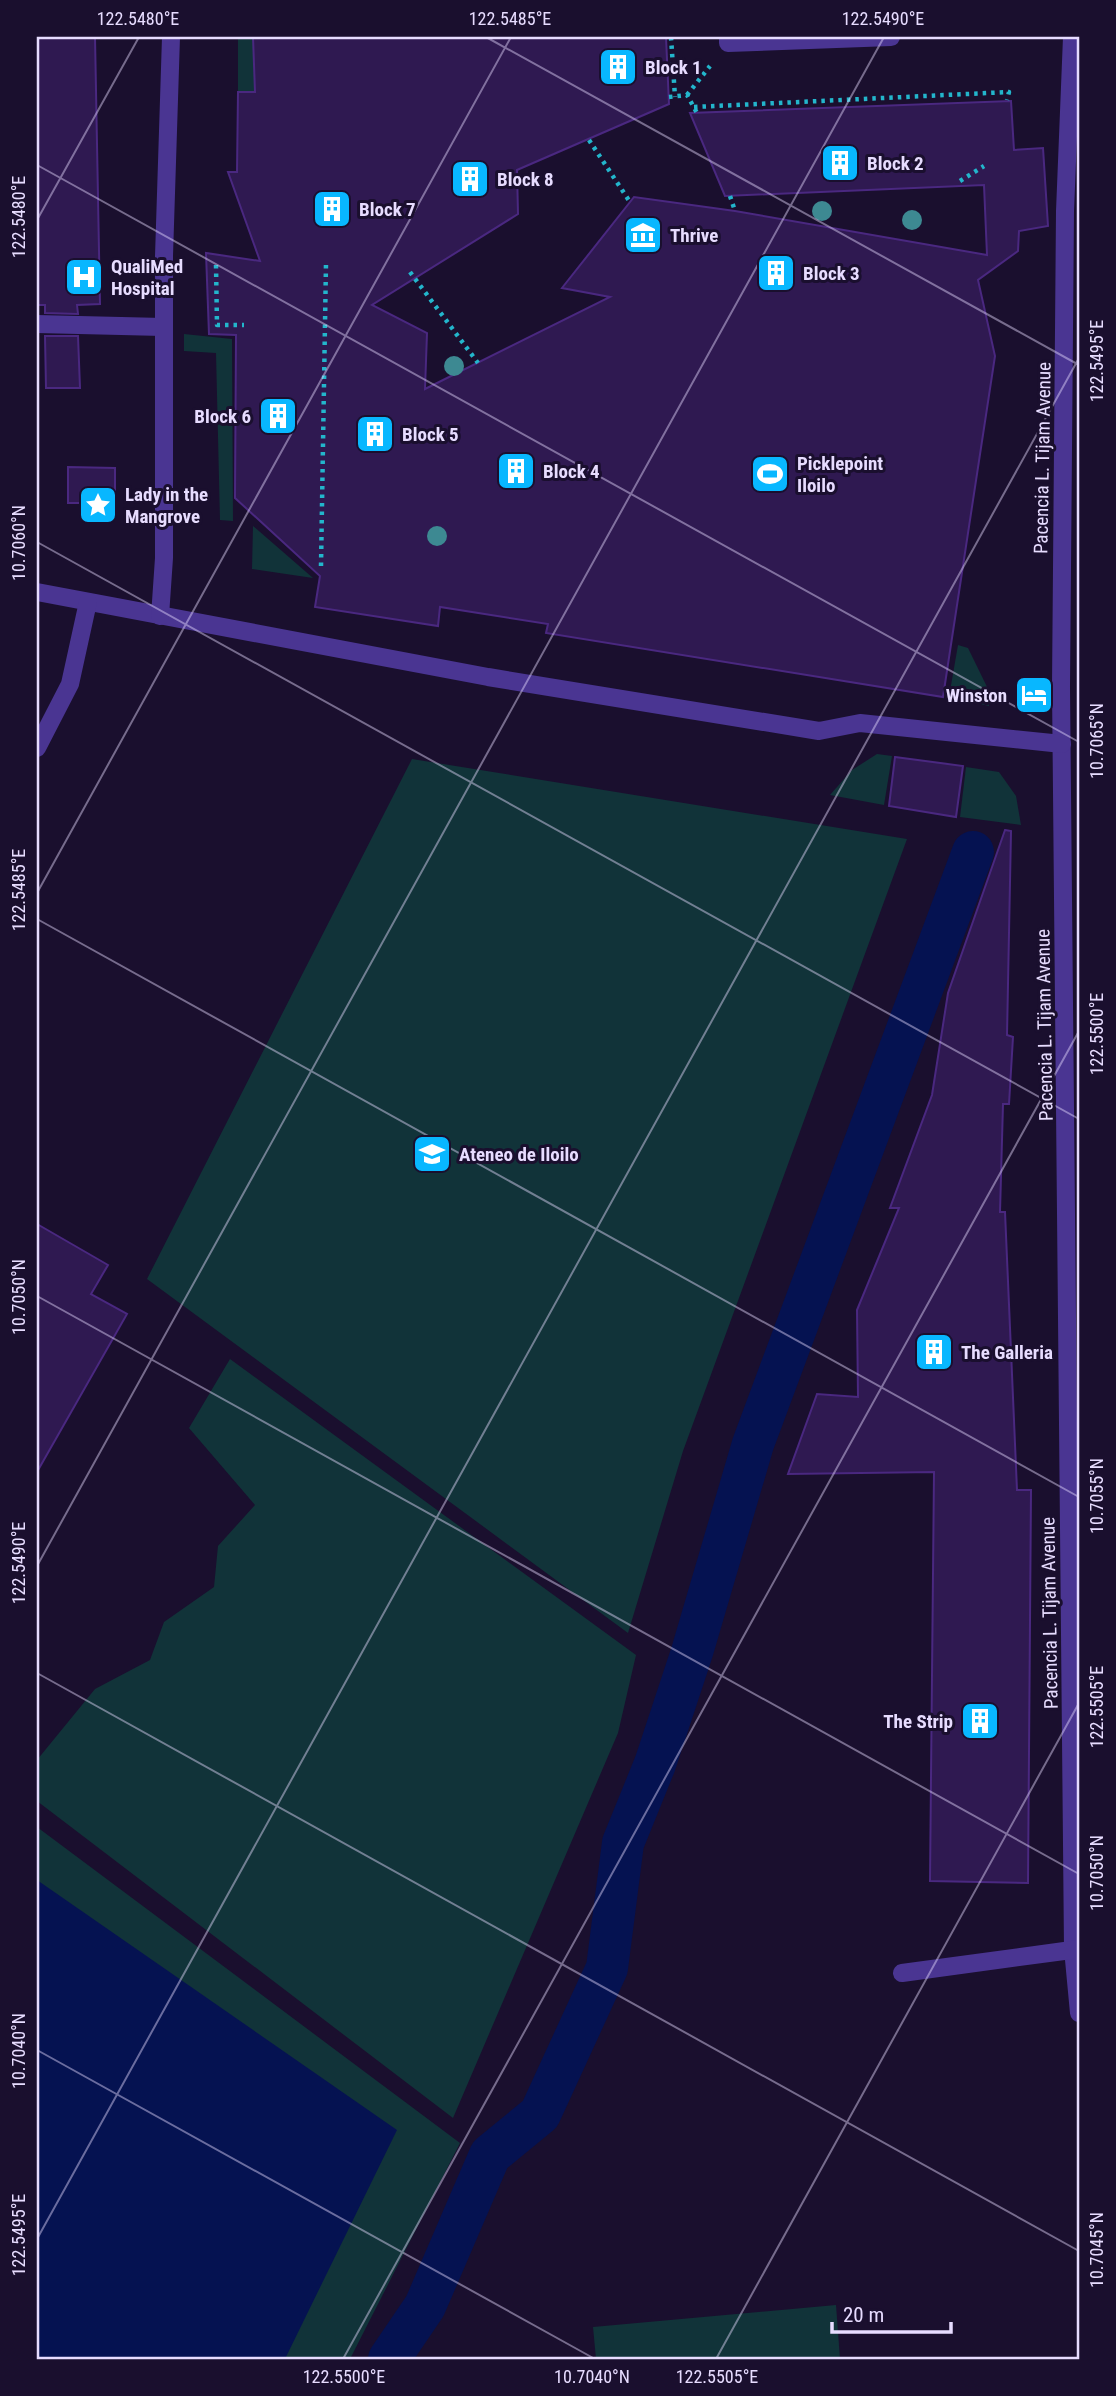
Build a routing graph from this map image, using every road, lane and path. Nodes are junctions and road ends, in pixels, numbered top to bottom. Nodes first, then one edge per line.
1 (171, 37) edge
2 (671, 37) edge
3 (728, 37) edge
4 (891, 37) edge
5 (1072, 37) edge
6 (694, 85) dead end
7 (687, 95) junction
8 (1007, 100) dead end
9 (589, 140) dead end
10 (984, 166) dead end
11 (960, 181) dead end
12 (730, 196) dead end
13 (630, 202) dead end
14 (735, 211) dead end
15 (326, 263) dead end
16 (216, 265) dead end
17 (410, 272) dead end
18 (37, 324) edge
19 (244, 325) dead end
20 (163, 327) junction
21 (478, 363) dead end
22 (321, 566) dead end
23 (37, 592) edge
24 (88, 602) junction
25 (160, 616) junction
26 (1062, 744) junction
27 (37, 748) edge
28 (1076, 1949) edge
29 (902, 1973) dead end
30 (1079, 2013) edge

1 - 20 street
2 - 7 path
3 - 4 street
5 - 26 street, Pacencia L. Tijam Avenue
6 - 7 path
7 - 8 path
9 - 13 path
10 - 11 path
12 - 14 path
15 - 22 path
16 - 19 path
17 - 21 path
18 - 20 street
20 - 25 street
23 - 24 street
24 - 25 street
24 - 27 street
25 - 26 street
26 - 28 street, Pacencia L. Tijam Avenue
28 - 29 street
28 - 30 street, Pacencia L. Tijam Avenue

